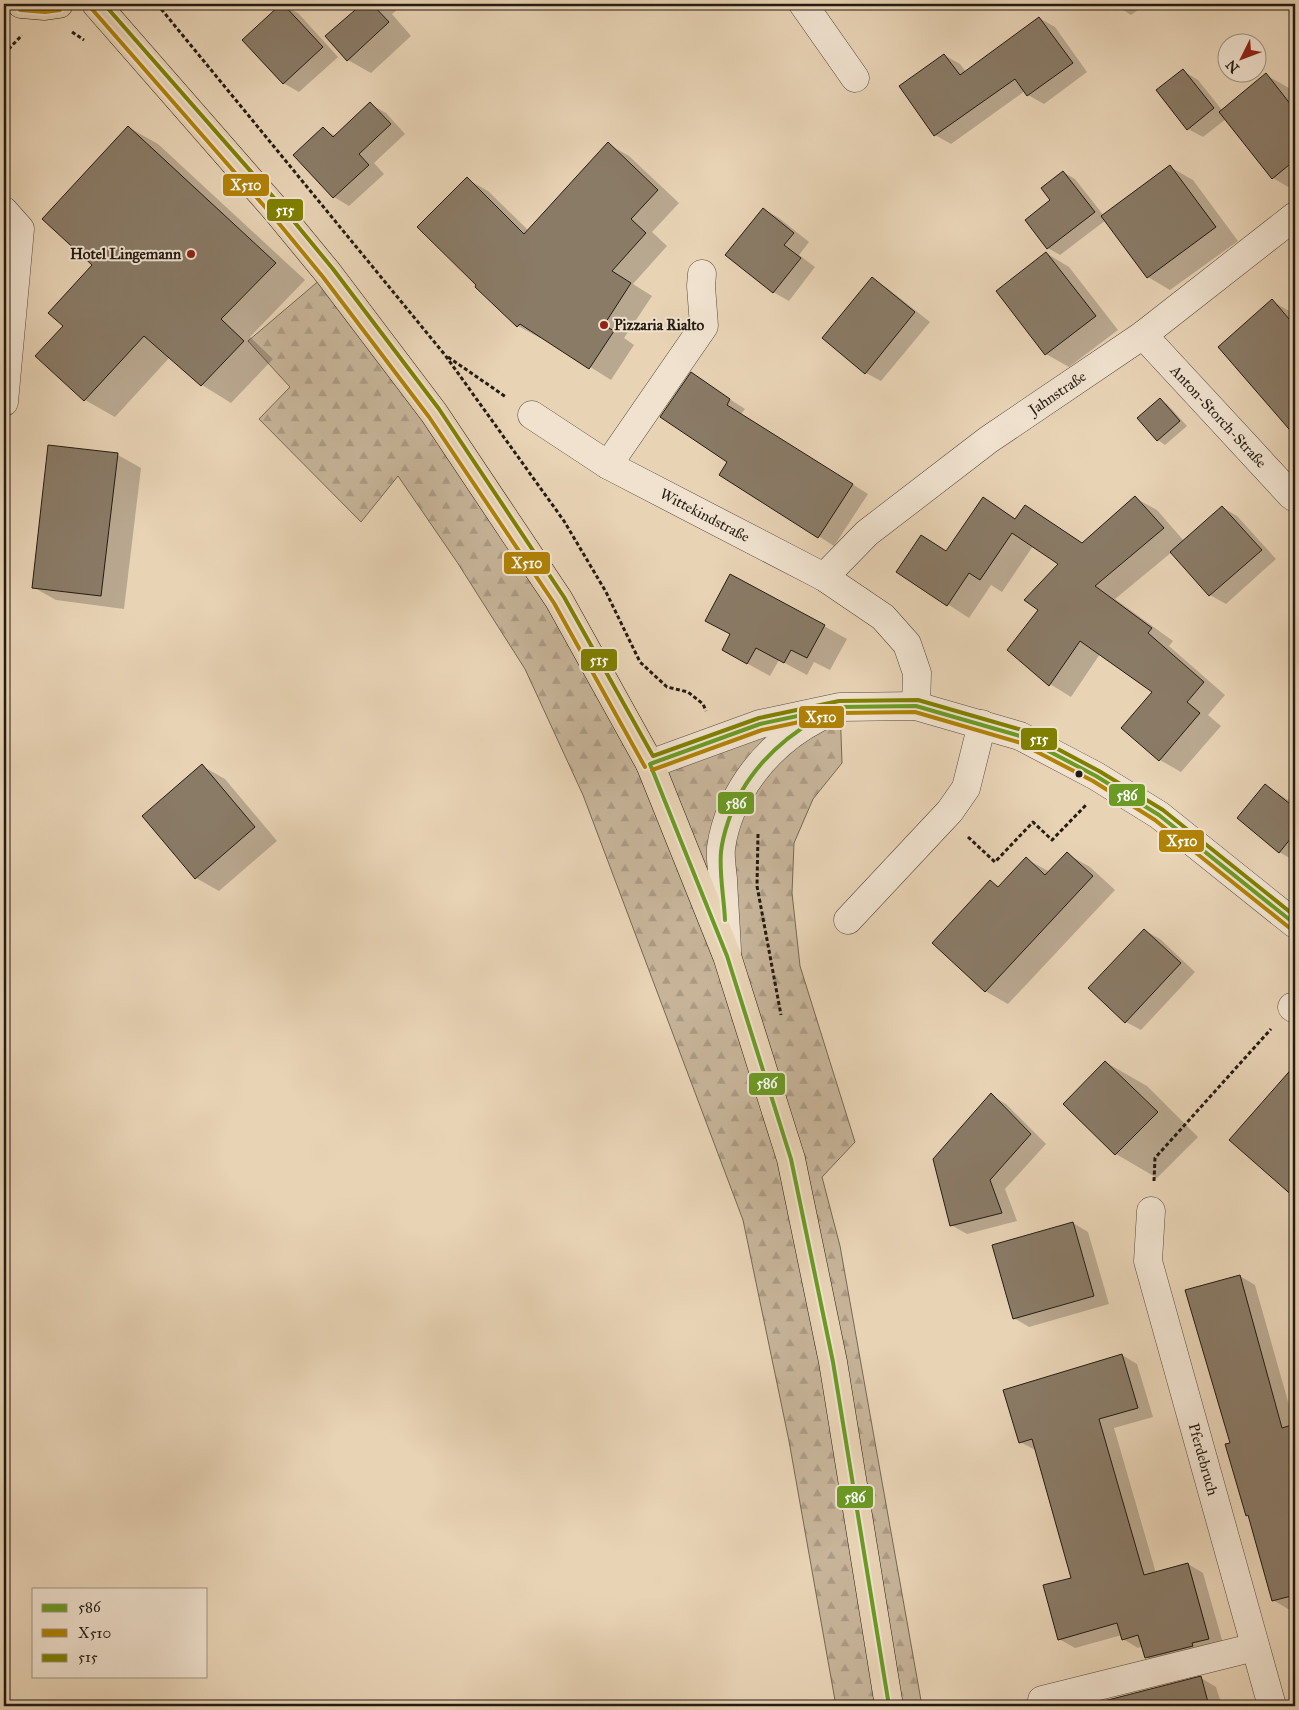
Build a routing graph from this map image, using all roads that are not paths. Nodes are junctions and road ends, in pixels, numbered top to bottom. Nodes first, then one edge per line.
1 (21, 4) edge
2 (59, 4) edge
3 (96, 4) edge
4 (803, 4) edge
5 (855, 78) dead end
6 (4, 211) edge
7 (1295, 216) edge
8 (702, 274) dead end
9 (1142, 335) junction
10 (4, 402) edge
11 (532, 415) road end
12 (608, 465) junction
13 (1295, 498) edge
14 (824, 577) junction
15 (916, 706) junction
16 (840, 707) junction
17 (982, 724) junction
18 (650, 764) junction
19 (848, 920) dead end
20 (1295, 924) edge
21 (727, 956) junction
22 (1151, 1211) road end
23 (1255, 1647) junction
24 (1042, 1700) dead end
25 (889, 1706) edge
26 (1272, 1706) edge

1 - 2 main road
3 - 18 main road
4 - 5 street
6 - 10 street
7 - 9 street, Jahnstraße
8 - 12 street
9 - 13 street, Anton-Storch-Straße
9 - 14 street, Jahnstraße
11 - 12 street, Wittekindstraße
12 - 14 street, Wittekindstraße
14 - 15 street, Wittekindstraße
15 - 16 street
15 - 17 street
16 - 18 street
16 - 21 street
17 - 19 street
17 - 20 street
18 - 21 main road
21 - 25 main road
22 - 23 street, Pferdebruch
23 - 24 street
23 - 26 street, Pferdebruch

